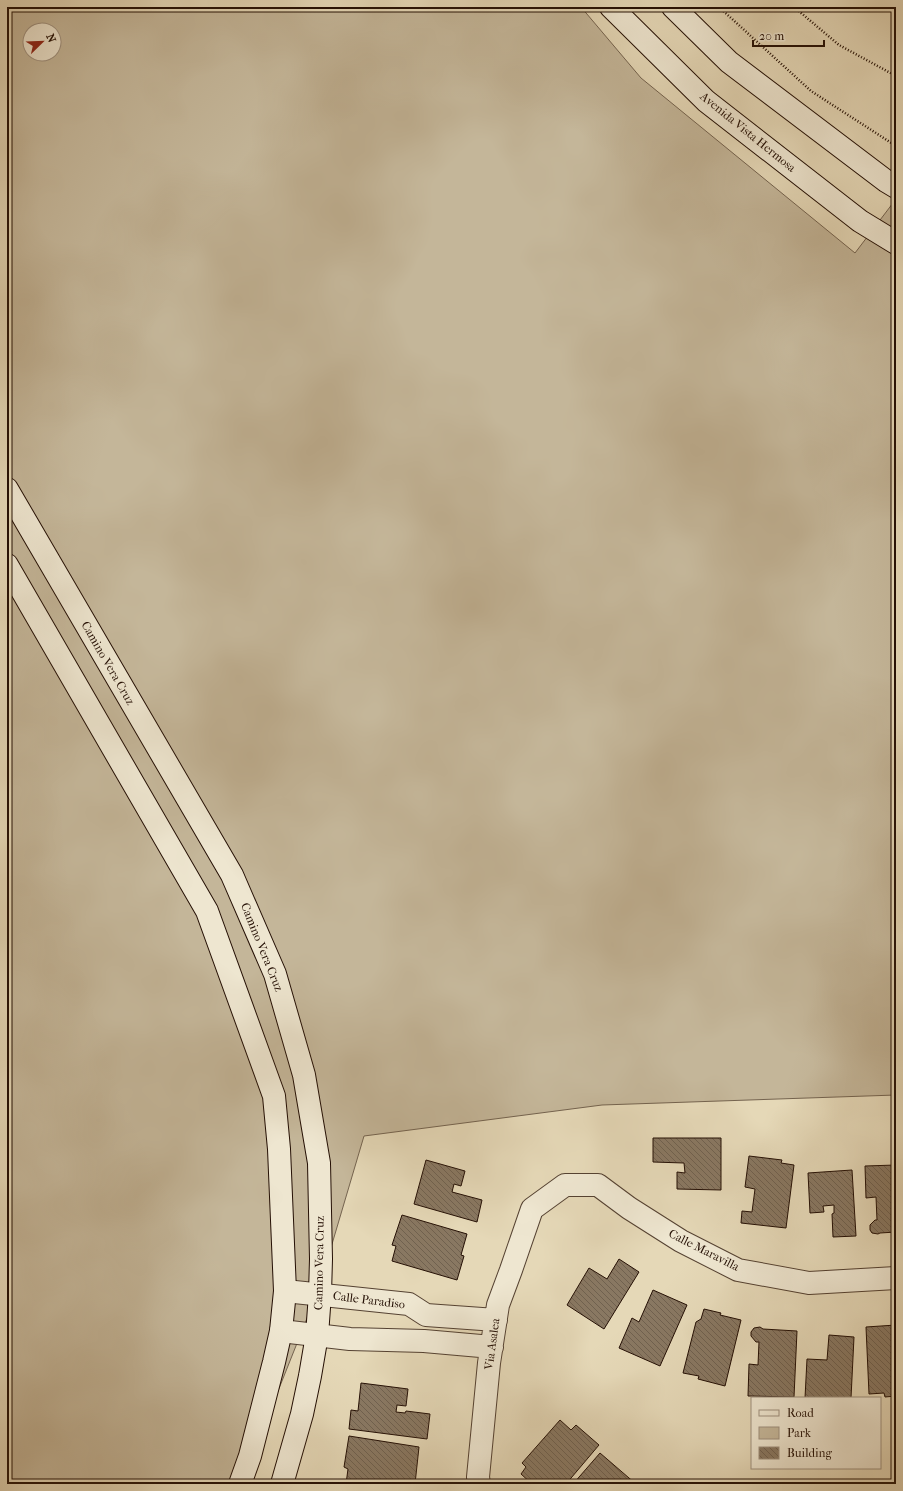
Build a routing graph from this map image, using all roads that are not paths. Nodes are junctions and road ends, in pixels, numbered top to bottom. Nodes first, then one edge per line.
1 (611, 7) edge
2 (673, 7) edge
3 (896, 187) edge
4 (896, 243) edge
5 (7, 489) edge
6 (7, 565) edge
7 (532, 1209) joint
8 (896, 1278) edge
9 (285, 1291) junction
10 (320, 1294) junction
11 (426, 1315) junction
12 (496, 1320) junction
13 (281, 1330) junction
14 (317, 1335) junction
15 (424, 1341) junction
16 (492, 1347) junction
17 (240, 1484) edge
18 (282, 1484) edge
19 (479, 1484) edge

1 - 4 main road, Avenida Vista Hermosa
2 - 3 main road
5 - 10 main road, Camino Vera Cruz
6 - 9 main road
7 - 8 main road, Calle Maravilla
7 - 12 main road, Via Asalea
9 - 10 main road, Calle Paradiso
9 - 13 main road
10 - 11 main road, Calle Paradiso
10 - 14 main road, Camino Vera Cruz
11 - 12 main road, Calle Paradiso
11 - 15 main road
12 - 16 main road, Via Asalea
13 - 14 main road
13 - 17 main road
14 - 15 main road
14 - 18 main road, Camino Vera Cruz
15 - 16 main road
16 - 19 main road, Via Asalea

